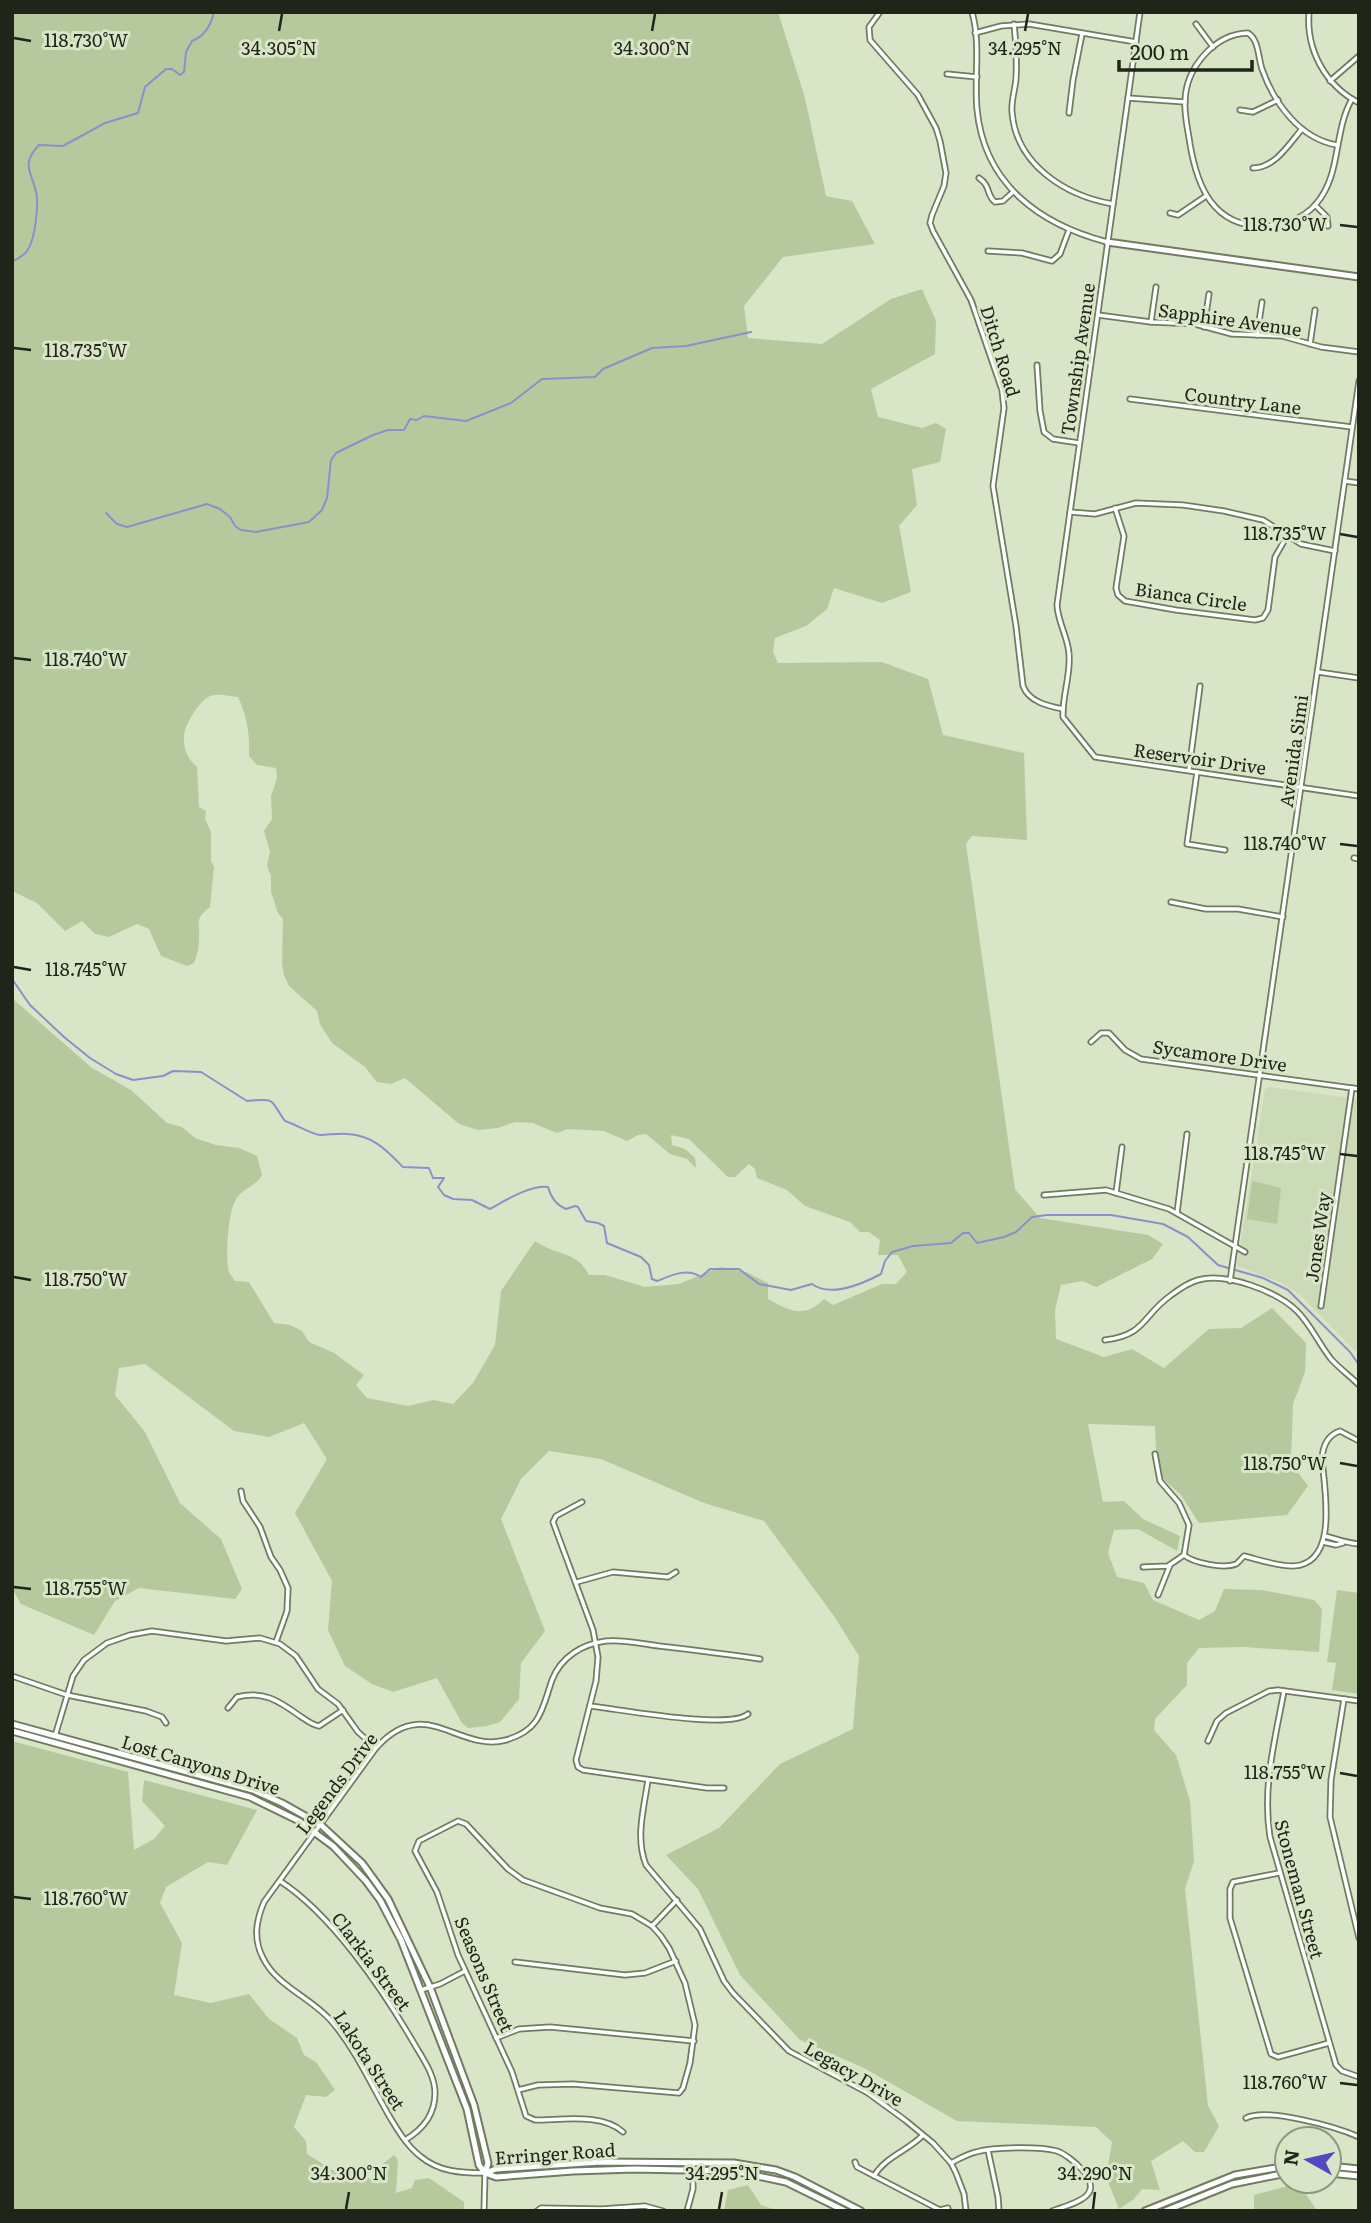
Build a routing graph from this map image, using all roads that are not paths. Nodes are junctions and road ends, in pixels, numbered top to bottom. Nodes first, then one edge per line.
1 (880, 12) edge
2 (971, 12) edge
3 (1140, 12) edge
4 (1309, 12) edge
5 (1014, 24) junction
6 (1196, 24) dead end
7 (975, 33) junction
8 (1082, 34) junction
9 (1136, 43) junction
10 (1213, 47) junction
11 (1359, 56) edge
12 (947, 74) dead end
13 (977, 77) junction
14 (1330, 81) junction
15 (1128, 98) junction
16 (1352, 99) junction
17 (1278, 100) junction
18 (1185, 102) junction
19 (1359, 103) edge
20 (1240, 110) dead end
21 (1069, 113) dead end
22 (1302, 129) junction
23 (1337, 145) junction
24 (1253, 168) dead end
25 (979, 178) dead end
26 (1013, 192) junction
27 (1206, 196) junction
28 (1113, 204) junction
29 (1315, 205) junction
30 (1170, 213) dead end
31 (1328, 226) dead end
32 (1069, 230) junction
33 (1107, 242) junction
34 (988, 251) dead end
35 (1359, 277) edge
36 (1156, 287) dead end
37 (1209, 294) dead end
38 (1262, 302) dead end
39 (1315, 310) dead end
40 (1098, 315) junction
41 (1151, 323) junction
42 (1204, 327) junction
43 (1257, 335) junction
44 (1310, 344) junction
45 (1359, 352) edge
46 (1037, 365) dead end
47 (1359, 381) edge
48 (1130, 399) dead end
49 (1352, 428) junction
50 (1079, 443) junction
51 (1345, 481) junction
52 (1359, 483) edge
53 (1115, 508) junction
54 (1070, 512) junction
55 (1287, 536) junction
56 (1335, 551) junction
57 (1318, 673) junction
58 (1359, 678) edge
59 (1200, 686) dead end
60 (1063, 709) junction
61 (1189, 770) junction
62 (1197, 772) junction
63 (1302, 788) junction
64 (1359, 796) edge
65 (1224, 850) dead end
66 (1171, 902) dead end
67 (1283, 918) junction
68 (1091, 1042) dead end
69 (1261, 1075) junction
70 (1352, 1088) junction
71 (1359, 1088) edge
72 (1187, 1134) dead end
73 (1122, 1147) dead end
74 (1116, 1193) junction
75 (1044, 1195) dead end
76 (1177, 1213) junction
77 (1237, 1249) junction
78 (1245, 1251) dead end
79 (1231, 1280) junction
80 (1321, 1306) dead end
81 (1105, 1340) dead end
82 (1359, 1385) edge
83 (1359, 1441) edge
84 (1155, 1454) dead end
85 (241, 1491) dead end
86 (582, 1502) dead end
87 (1325, 1536) junction
88 (1323, 1542) junction
89 (1343, 1543) junction
90 (1359, 1545) edge
91 (1184, 1555) junction
92 (1170, 1564) junction
93 (1143, 1567) dead end
94 (676, 1572) dead end
95 (576, 1582) junction
96 (1158, 1595) dead end
97 (276, 1642) junction
98 (596, 1643) junction
99 (760, 1659) dead end
100 (12, 1676) edge
101 (1284, 1691) junction
102 (67, 1695) junction
103 (1344, 1699) junction
104 (1359, 1700) edge
105 (590, 1706) junction
106 (228, 1708) dead end
107 (343, 1710) junction
108 (748, 1714) dead end
109 (166, 1723) dead end
110 (12, 1724) edge
111 (12, 1731) edge
112 (54, 1739) junction
113 (1208, 1741) dead end
114 (376, 1748) junction
115 (648, 1780) junction
116 (724, 1788) dead end
117 (321, 1825) junction
118 (315, 1834) junction
119 (1279, 1873) junction
120 (279, 1881) junction
121 (677, 1900) junction
122 (652, 1926) junction
123 (256, 1928) joint
124 (1359, 1938) edge
125 (676, 1961) junction
126 (515, 1962) dead end
127 (465, 1970) junction
128 (430, 1987) junction
129 (421, 1990) junction
130 (496, 2038) junction
131 (694, 2041) junction
132 (1329, 2043) junction
133 (1359, 2077) edge
134 (518, 2090) junction
135 (1246, 2118) dead end
136 (623, 2132) dead end
137 (923, 2135) junction
138 (1359, 2137) edge
139 (405, 2140) junction
140 (988, 2150) junction
141 (855, 2162) dead end
142 (951, 2163) junction
143 (693, 2166) junction
144 (1273, 2168) edge
145 (485, 2173) junction
146 (874, 2176) junction
147 (1273, 2176) edge
148 (948, 2208) dead end
149 (484, 2211) edge
150 (537, 2211) edge
151 (663, 2211) edge
152 (687, 2211) edge
153 (845, 2211) edge
154 (860, 2211) edge
155 (966, 2211) edge
156 (999, 2211) edge
157 (1052, 2211) edge
158 (1145, 2211) edge
159 (1165, 2211) edge

1 - 60 street, Ditch Road
2 - 7 street
3 - 9 street, Township Avenue
4 - 14 street
5 - 7 street
5 - 8 street
5 - 28 street
6 - 10 street
7 - 13 street
8 - 9 street
8 - 21 street
9 - 15 street, Township Avenue
10 - 17 street
10 - 18 street
11 - 14 street
12 - 13 street
13 - 26 street
14 - 16 street
15 - 18 street
15 - 28 street, Township Avenue
16 - 19 street
16 - 23 street
17 - 20 street
17 - 22 street
18 - 27 street
22 - 23 street
22 - 24 street
23 - 29 street
25 - 26 street
26 - 32 street
27 - 29 street
27 - 30 street
28 - 33 street, Township Avenue
29 - 31 street
32 - 33 street
32 - 34 street
33 - 35 street
33 - 40 street, Township Avenue
36 - 41 street
37 - 42 street
38 - 43 street
39 - 44 street
40 - 41 street, Sapphire Avenue
40 - 50 street, Township Avenue
41 - 42 street, Sapphire Avenue
42 - 43 street, Sapphire Avenue
43 - 44 street, Sapphire Avenue
44 - 45 street, Sapphire Avenue
46 - 50 street
47 - 49 street, Avenida Simi
48 - 49 street, Country Lane
49 - 51 street, Avenida Simi
50 - 54 street, Township Avenue
51 - 52 street
51 - 56 street, Avenida Simi
53 - 54 street
53 - 55 street
53 - 55 street, Bianca Circle
54 - 60 street, Township Avenue
55 - 56 street
56 - 57 street, Avenida Simi
57 - 58 street
57 - 63 street, Avenida Simi
59 - 61 street
60 - 61 street, Reservoir Drive
61 - 62 street, Reservoir Drive
62 - 63 street, Reservoir Drive
62 - 65 street
63 - 64 street, Reservoir Drive
63 - 67 street, Avenida Simi
66 - 67 street
67 - 69 street, Avenida Simi
68 - 69 street, Sycamore Drive
69 - 70 street, Sycamore Drive
69 - 77 street, Avenida Simi
70 - 71 street, Sycamore Drive
70 - 80 street, Jones Way
72 - 76 street
73 - 74 street
74 - 75 street
74 - 76 street
76 - 77 street
77 - 78 street
77 - 79 street, Avenida Simi
79 - 81 street
79 - 82 street
83 - 87 street
84 - 91 street
85 - 97 street
86 - 95 street
87 - 88 street
87 - 89 street
88 - 89 street
88 - 91 street
89 - 90 street
91 - 92 street
92 - 93 street
92 - 96 street
94 - 95 street
95 - 98 street
97 - 102 street
97 - 107 street
98 - 99 street
98 - 105 street
98 - 114 street, Legends Drive
100 - 102 street
101 - 103 street
101 - 113 street
101 - 119 street, Stoneman Street
102 - 109 street
102 - 112 street
103 - 104 street
103 - 124 street
105 - 108 street
105 - 115 street
106 - 107 street
107 - 114 street
110 - 112 street, Lost Canyons Drive
111 - 112 street, Lost Canyons Drive
112 - 117 street, Lost Canyons Drive
112 - 118 street, Lost Canyons Drive
114 - 117 street, Legends Drive
115 - 116 street
115 - 121 street, Legacy Drive
117 - 118 street, Legends Drive
117 - 128 street, Lost Canyons Drive
118 - 120 street, Legends Drive
118 - 129 street, Lost Canyons Drive
119 - 132 street, Stoneman Street
119 - 132 street
120 - 123 street, Legends Drive
120 - 139 street, Clarkia Street
121 - 122 street
121 - 137 street, Legacy Drive
122 - 125 street
122 - 127 street, Seasons Street
123 - 139 street, Lakota Street
125 - 126 street
125 - 131 street
127 - 128 street
127 - 130 street, Seasons Street
128 - 129 street
128 - 145 street, Lost Canyons Drive
129 - 145 street, Lost Canyons Drive
130 - 131 street
130 - 134 street, Seasons Street
131 - 134 street
132 - 133 street, Stoneman Street
134 - 136 street, Seasons Street
135 - 138 street
137 - 142 street, Legacy Drive
137 - 146 street
139 - 145 street, Lakota Street
140 - 142 street
140 - 156 street
140 - 157 street
141 - 146 street
142 - 155 street, Legacy Drive
143 - 145 street, Erringer Road
143 - 152 street
143 - 153 street, Erringer Road
143 - 154 street, Erringer Road
144 - 158 street
145 - 149 street, Lost Canyons Drive
146 - 148 street
147 - 159 street
150 - 151 street

